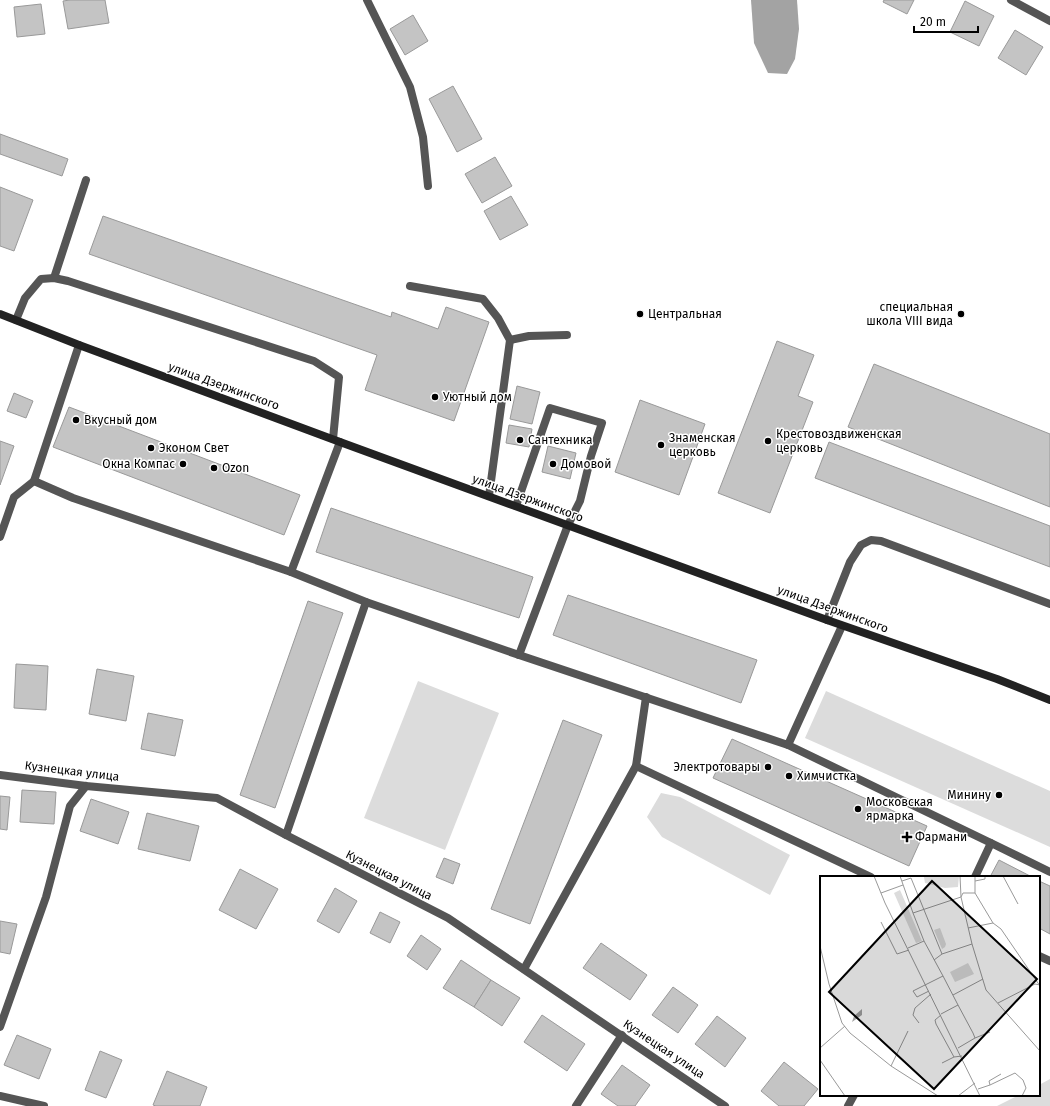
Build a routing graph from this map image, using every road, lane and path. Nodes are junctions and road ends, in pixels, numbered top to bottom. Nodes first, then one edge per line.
1 (367, 0) edge
2 (1011, 0) edge
3 (1050, 21) edge
4 (86, 180) dead end
5 (428, 186) dead end
6 (54, 278) junction
7 (410, 286) dead end
8 (0, 314) edge
9 (16, 320) junction
10 (567, 335) dead end
11 (510, 340) junction
12 (79, 345) junction
13 (337, 440) junction
14 (34, 481) junction
15 (490, 496) junction
16 (516, 506) junction
17 (568, 525) junction
18 (0, 537) edge
19 (290, 572) junction
20 (366, 602) junction
21 (1050, 604) edge
22 (827, 620) junction
23 (842, 626) junction
24 (519, 655) junction
25 (646, 697) junction
26 (1050, 700) edge
27 (788, 745) junction
28 (636, 766) junction
29 (0, 775) edge
30 (86, 786) junction
31 (286, 835) junction
32 (991, 843) junction
33 (1050, 872) edge
34 (869, 876) edge
35 (975, 876) edge
36 (1040, 956) edge
37 (1050, 961) edge
38 (524, 969) junction
39 (0, 1027) edge
40 (622, 1035) junction
41 (0, 1096) edge
42 (853, 1096) edge
43 (44, 1106) edge
44 (576, 1106) edge
45 (725, 1106) edge
46 (848, 1106) edge

1 - 5 street
2 - 3 street
4 - 6 street
6 - 9 street
6 - 13 street
7 - 11 street
8 - 9 main road, улица Дзержинского
9 - 12 main road, улица Дзержинского
10 - 11 street
11 - 15 street
12 - 13 main road, улица Дзержинского
12 - 14 street
13 - 15 main road, улица Дзержинского
13 - 19 street
14 - 18 street
14 - 19 street
15 - 16 main road, улица Дзержинского
16 - 17 main road, улица Дзержинского
16 - 17 street
17 - 22 main road, улица Дзержинского
17 - 24 street
19 - 20 street
20 - 24 street
20 - 31 street
21 - 22 street
22 - 23 main road, улица Дзержинского
23 - 26 main road, улица Дзержинского
23 - 27 street
24 - 25 street
25 - 27 street
25 - 28 street
27 - 32 street
28 - 34 street
28 - 38 street
29 - 30 street, Кузнецкая улица
30 - 31 street, Кузнецкая улица
30 - 39 street
31 - 38 street, Кузнецкая улица
32 - 33 street
32 - 35 street
36 - 37 street
38 - 40 street, Кузнецкая улица
40 - 44 street
40 - 45 street, Кузнецкая улица
41 - 43 street
42 - 46 street

